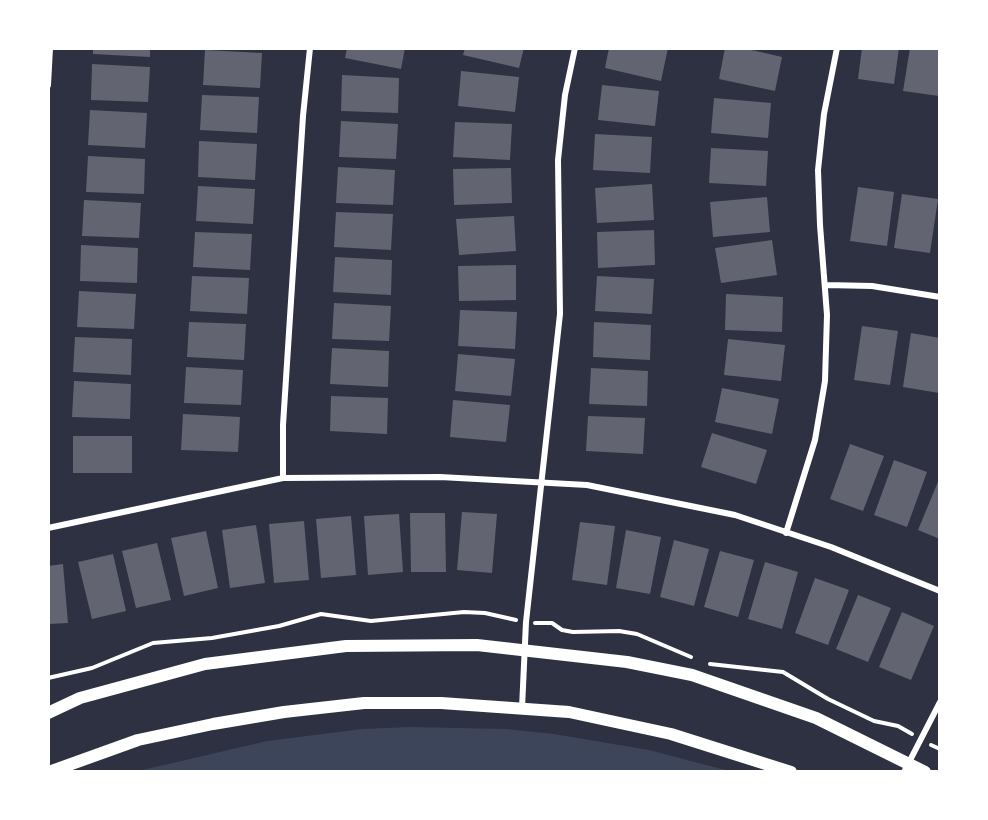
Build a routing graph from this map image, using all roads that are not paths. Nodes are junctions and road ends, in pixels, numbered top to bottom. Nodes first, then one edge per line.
1 (50, 48) edge
2 (310, 48) edge
3 (575, 48) edge
4 (837, 48) edge
5 (48, 85) edge
6 (826, 285) junction
7 (940, 297) edge
8 (283, 478) junction
9 (542, 484) junction
10 (48, 528) edge
11 (786, 533) junction
12 (940, 591) edge
13 (525, 649) junction
14 (940, 702) edge
15 (522, 708) junction
16 (48, 713) edge
17 (907, 768) edge
18 (49, 772) edge
19 (792, 772) edge
20 (925, 772) edge

1 - 5 street
2 - 8 street
3 - 9 street
4 - 6 street
6 - 7 street
6 - 11 street
8 - 9 street
8 - 10 street
9 - 11 street
9 - 13 street
11 - 12 street
13 - 15 street
13 - 16 main road
13 - 17 main road
14 - 17 street
15 - 18 main road
15 - 19 main road
17 - 20 main road

